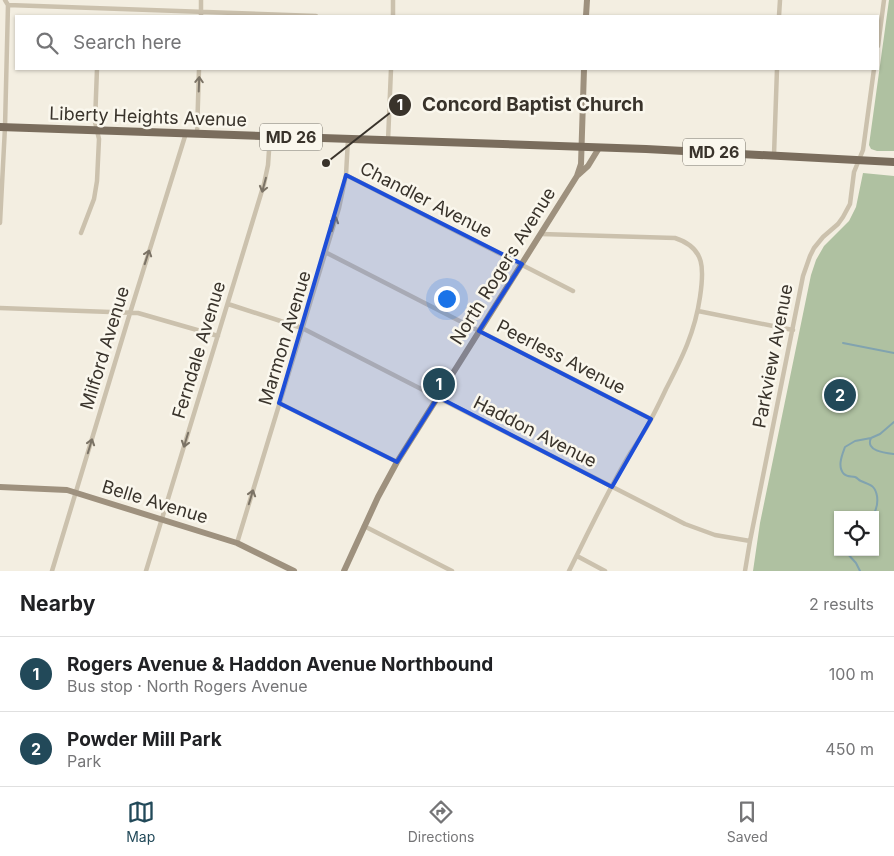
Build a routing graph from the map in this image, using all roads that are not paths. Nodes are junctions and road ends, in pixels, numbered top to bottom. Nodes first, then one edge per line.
1 (201, 0) edge
2 (394, 0) edge
3 (587, 0) edge
4 (780, 0) edge
5 (884, 0) edge
6 (7, 3) edge
7 (100, 8) junction
8 (201, 14) edge
9 (99, 15) edge
10 (258, 15) edge
11 (393, 15) edge
12 (586, 15) edge
13 (779, 15) edge
14 (879, 31) edge
15 (97, 70) edge
16 (199, 70) edge
17 (391, 70) edge
18 (584, 70) edge
19 (777, 70) edge
20 (874, 70) edge
21 (2, 127) edge
22 (98, 130) junction
23 (186, 133) junction
24 (197, 134) junction
25 (270, 136) junction
26 (348, 139) junction
27 (388, 140) junction
28 (581, 147) junction
29 (599, 148) junction
30 (774, 155) junction
31 (859, 160) junction
32 (892, 163) edge
33 (346, 175) junction
34 (577, 176) junction
35 (0, 223) edge
36 (81, 233) dead end
37 (540, 234) junction
38 (325, 252) junction
39 (522, 264) junction
40 (573, 291) dead end
41 (228, 304) junction
42 (0, 308) edge
43 (130, 312) junction
44 (698, 312) junction
45 (302, 328) junction
46 (792, 330) junction
47 (479, 331) junction
48 (218, 336) junction
49 (438, 397) junction
50 (280, 403) junction
51 (651, 418) junction
52 (397, 462) junction
53 (0, 487) edge
54 (612, 487) junction
55 (76, 493) junction
56 (161, 520) junction
57 (364, 526) junction
58 (750, 541) junction
59 (237, 543) junction
60 (577, 556) junction
61 (52, 571) edge
62 (146, 571) edge
63 (294, 571) edge
64 (344, 571) edge
65 (452, 571) edge
66 (570, 571) edge
67 (605, 571) edge
68 (745, 571) edge

1 - 8 street
2 - 11 street
3 - 12 street
4 - 13 street
5 - 14 street
6 - 7 street
6 - 21 street
7 - 8 street
7 - 9 street
8 - 10 street
15 - 22 street
24 -> 16 street
17 - 27 street
18 - 28 street, North Rogers Avenue
19 - 30 street
20 - 31 street, Parkview Avenue
21 - 22 main road, Liberty Heights Avenue / MD 26
21 - 35 street
22 - 23 main road, Liberty Heights Avenue / MD 26
22 - 36 street
23 - 24 main road, Liberty Heights Avenue / MD 26
43 -> 23 street, Milford Avenue
24 - 25 main road, Liberty Heights Avenue / MD 26
25 - 26 main road, Liberty Heights Avenue / MD 26
25 -> 41 street, Ferndale Avenue
26 - 27 main road, Liberty Heights Avenue / MD 26
26 - 33 street, Marmon Avenue
27 - 28 main road, Liberty Heights Avenue / MD 26
28 - 29 main road, Liberty Heights Avenue / MD 26
28 - 34 street, North Rogers Avenue
29 - 30 main road, Liberty Heights Avenue / MD 26
29 - 34 street
30 - 31 main road, Liberty Heights Avenue / MD 26
31 - 32 main road, Liberty Heights Avenue / MD 26
31 - 46 street, Parkview Avenue
38 -> 33 street, Marmon Avenue
33 - 39 street, Chandler Avenue
34 - 37 street, North Rogers Avenue
37 - 39 street, North Rogers Avenue
37 - 44 street
38 - 45 street, Marmon Avenue
38 - 47 street, Peerless Avenue
39 - 40 street, Chandler Avenue
39 - 47 street, North Rogers Avenue
41 - 45 street, Haddon Avenue
41 - 48 street, Ferndale Avenue
42 - 43 street
43 - 48 street
55 -> 43 street, Milford Avenue
44 - 46 street
44 - 51 street
45 - 49 street, Haddon Avenue
45 - 50 street, Marmon Avenue
46 - 58 street, Parkview Avenue
47 - 49 street, North Rogers Avenue
47 - 51 street, Peerless Avenue
48 -> 56 street, Ferndale Avenue
49 - 52 street, North Rogers Avenue
49 - 54 street, Haddon Avenue
50 - 52 street
59 -> 50 street, Marmon Avenue
51 - 54 street
52 - 57 street, North Rogers Avenue
53 - 55 street, Belle Avenue
54 - 58 street, Haddon Avenue
54 - 60 street
55 - 56 street, Belle Avenue
55 - 61 street, Milford Avenue
56 - 59 street, Belle Avenue
56 - 62 street, Ferndale Avenue
57 - 64 street, North Rogers Avenue
57 - 65 street
58 - 68 street, Parkview Avenue
59 - 63 street, Belle Avenue
60 - 66 street
60 - 67 street

